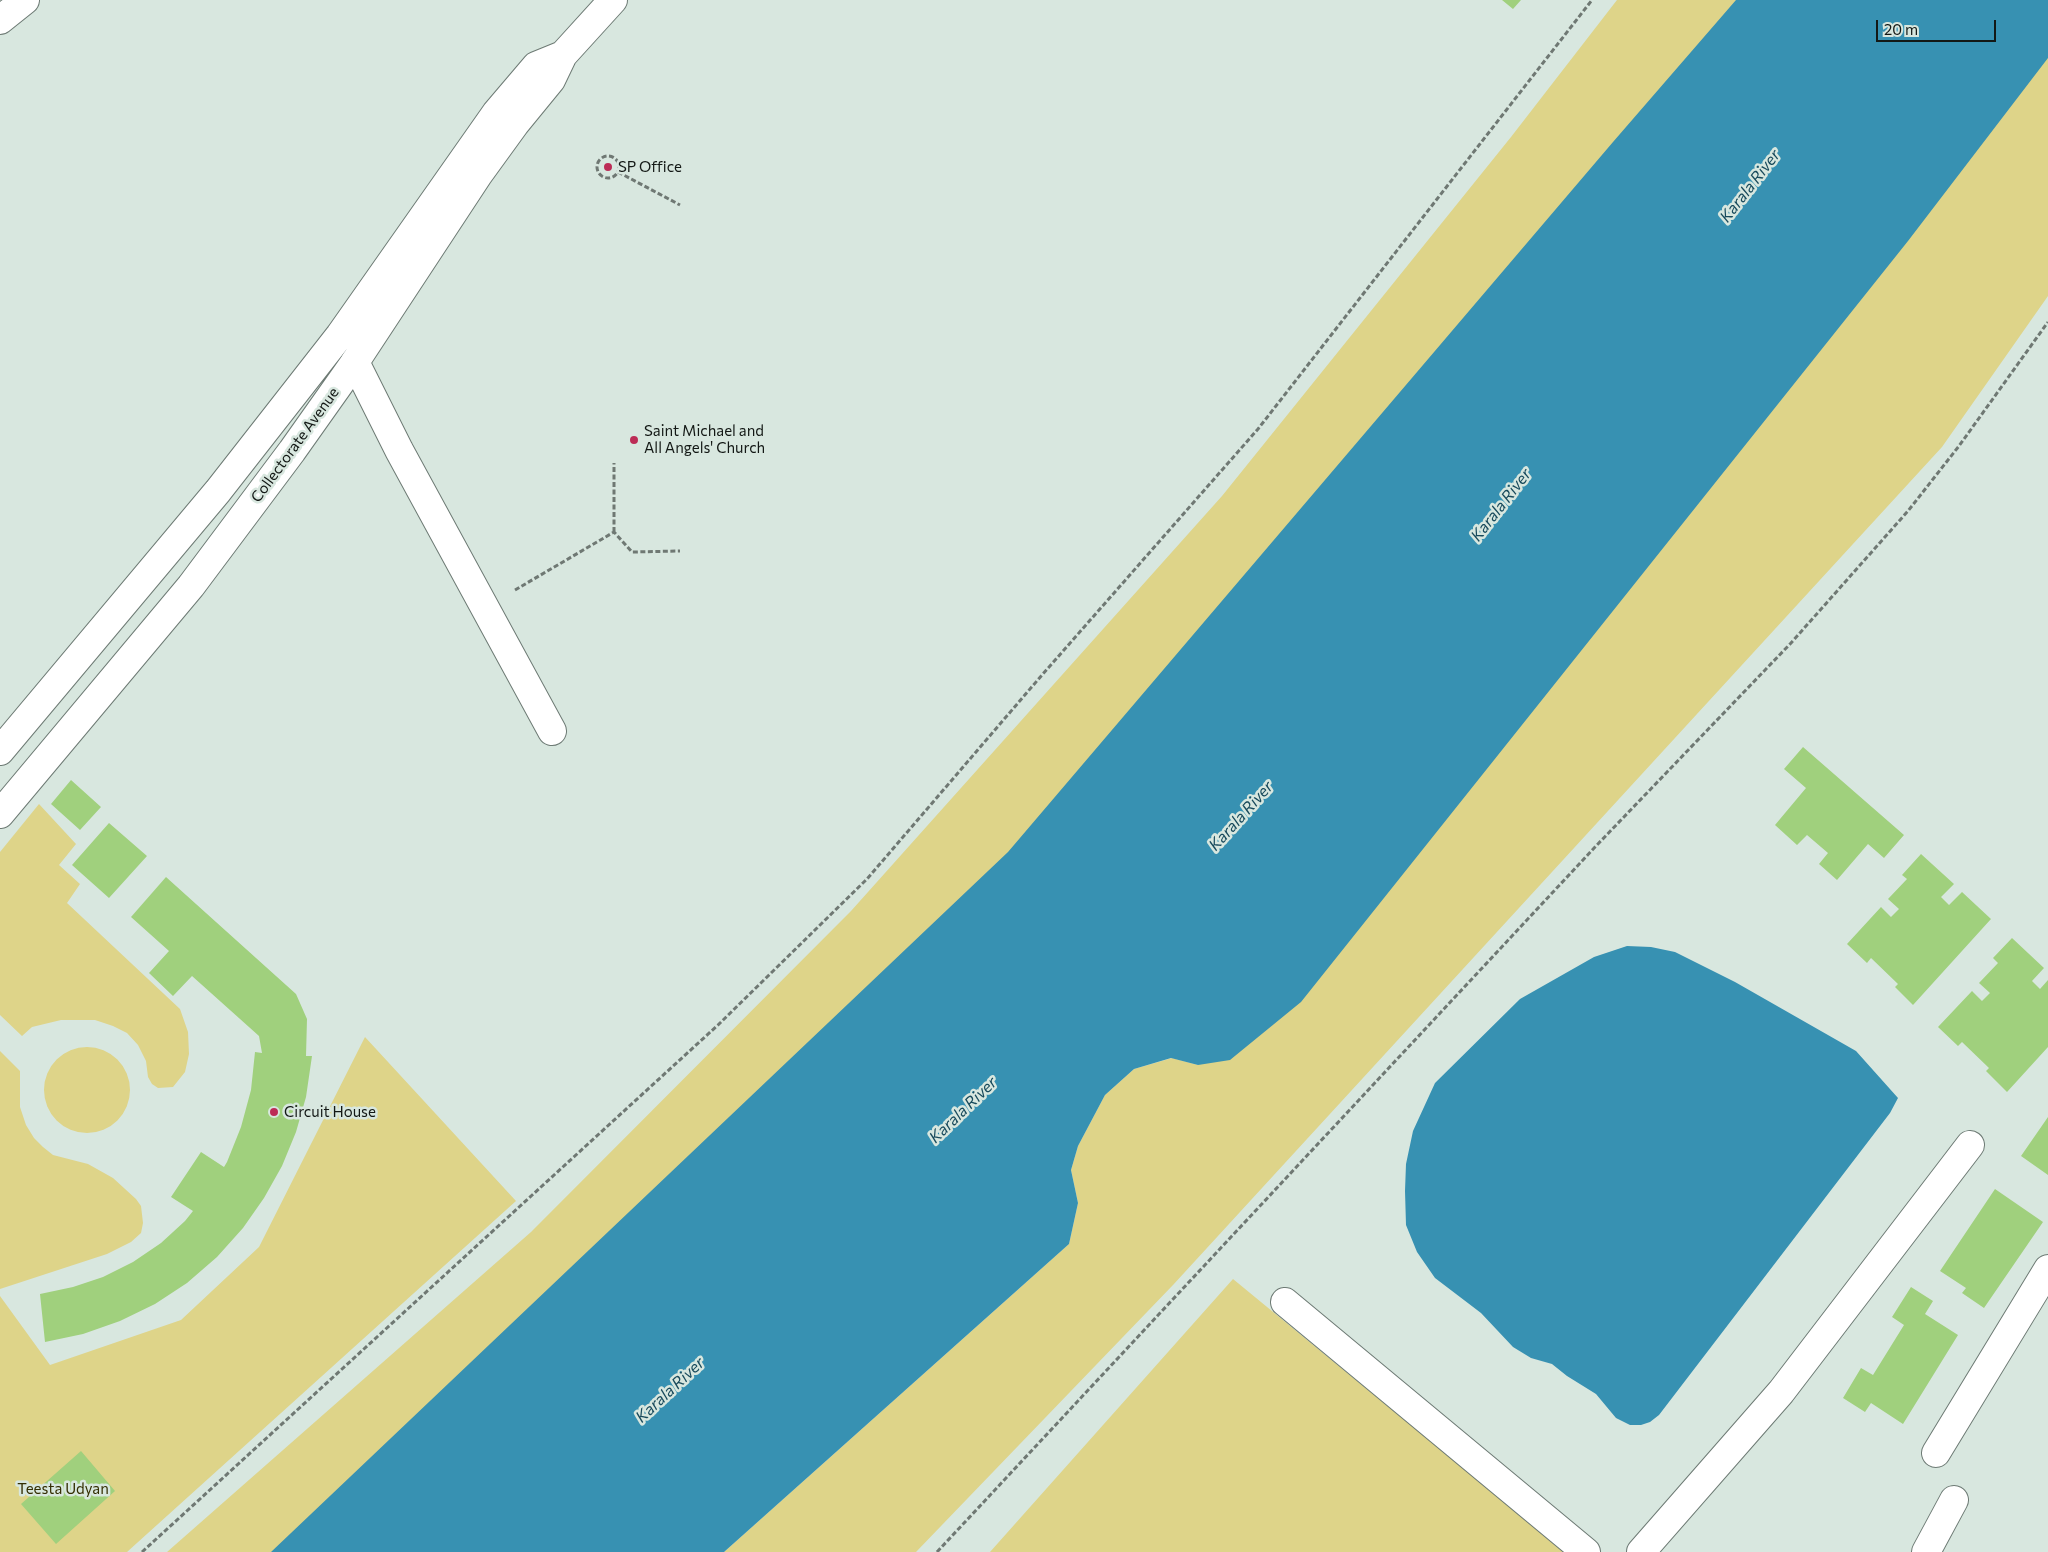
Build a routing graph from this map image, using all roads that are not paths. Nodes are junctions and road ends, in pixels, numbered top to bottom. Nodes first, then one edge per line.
1 (25, 0) edge
2 (614, 0) edge
3 (0, 20) edge
4 (470, 168) junction
5 (340, 335) junction
6 (355, 362) junction
7 (552, 731) dead end
8 (0, 751) edge
9 (0, 814) edge
10 (1970, 1145) dead end
11 (2048, 1269) edge
12 (1285, 1302) dead end
13 (1936, 1453) dead end
14 (1954, 1500) dead end
15 (1586, 1552) edge
16 (1641, 1552) edge
17 (1926, 1552) edge

1 - 3 street
2 - 4 street, Collectorate Avenue
4 - 5 street, Collectorate Avenue
4 - 6 street, Collectorate Avenue
5 - 6 street
5 - 8 street, Collectorate Avenue
6 - 7 street
6 - 9 street, Collectorate Avenue
10 - 16 street
11 - 13 street
12 - 15 street
14 - 17 street

